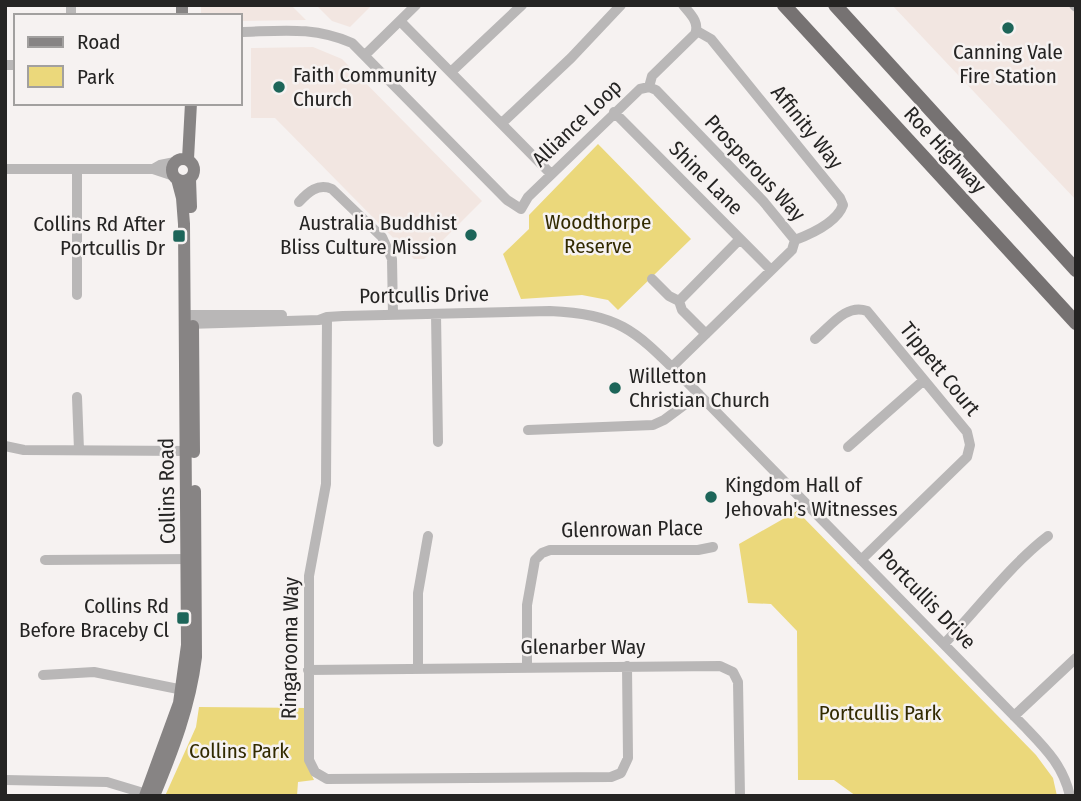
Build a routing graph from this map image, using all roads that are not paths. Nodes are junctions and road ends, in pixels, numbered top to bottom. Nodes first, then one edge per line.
1 (416, 5) edge
2 (522, 5) edge
3 (621, 5) edge
4 (682, 5) edge
5 (836, 5) edge
6 (785, 7) edge
7 (400, 20) junction
8 (242, 32) edge
9 (697, 32) junction
10 (365, 55) junction
11 (452, 71) junction
12 (649, 87) junction
13 (182, 105) edge
14 (191, 105) edge
15 (614, 112) junction
16 (502, 123) junction
17 (5, 169) edge
18 (77, 169) junction
19 (181, 169) junction
20 (551, 174) junction
21 (299, 202) dead end
22 (740, 239) junction
23 (794, 240) junction
24 (771, 270) junction
25 (1076, 270) edge
26 (652, 279) dead end
27 (77, 295) dead end
28 (679, 301) junction
29 (436, 314) junction
30 (393, 315) junction
31 (327, 317) junction
32 (188, 319) junction
33 (1076, 323) edge
34 (706, 334) junction
35 (815, 340) dead end
36 (672, 367) junction
37 (924, 380) junction
38 (699, 394) junction
39 (77, 397) dead end
40 (528, 430) dead end
41 (438, 442) dead end
42 (5, 446) edge
43 (848, 447) dead end
44 (79, 450) junction
45 (190, 451) junction
46 (428, 536) dead end
47 (1048, 536) dead end
48 (713, 547) dead end
49 (191, 559) junction
50 (861, 560) junction
51 (45, 561) dead end
52 (944, 644) junction
53 (1076, 658) edge
54 (527, 666) junction
55 (627, 666) junction
56 (418, 668) junction
57 (308, 670) junction
58 (43, 675) dead end
59 (186, 691) junction
60 (1014, 716) junction
61 (5, 780) edge
62 (149, 795) edge
63 (740, 796) edge
64 (1070, 796) edge

1 - 7 street
2 - 11 street
3 - 16 street
4 - 9 street
5 - 25 highway, Roe Highway
6 - 33 highway, Roe Highway
7 - 10 street
7 - 11 street
8 - 10 street
9 - 12 street, Alliance Loop
9 - 23 street, Affinity Way
10 - 20 street, Alliance Loop
11 - 16 street
12 - 15 street, Alliance Loop
12 - 23 street, Prosperous Way
13 - 19 main road, Collins Road
14 - 19 main road, Collins Road
15 - 20 street, Alliance Loop
15 - 22 street, Shine Lane
16 - 20 street
17 - 18 street
18 - 19 street
18 - 27 street
19 - 32 main road, Collins Road
21 - 30 street
22 - 24 street, Shine Lane
22 - 28 street
23 - 24 street, Prosperous Way
24 - 34 street, Prosperous Way
26 - 28 street
28 - 34 street
29 - 30 street, Portcullis Drive
29 - 36 street, Portcullis Drive
29 - 41 street
30 - 31 street, Portcullis Drive
31 - 32 street, Portcullis Drive
31 - 57 street, Ringarooma Way
32 - 45 main road, Collins Road
34 - 36 street, Prosperous Way
35 - 37 street, Tippett Court
36 - 38 street, Portcullis Drive
37 - 43 street
37 - 50 street, Tippett Court
38 - 40 street
38 - 50 street, Portcullis Drive
39 - 44 street
42 - 44 street
44 - 45 street
45 - 49 main road, Collins Road
46 - 56 street
47 - 52 street
48 - 54 street, Glenrowan Place
49 - 51 street
49 - 59 main road, Collins Road
50 - 52 street, Portcullis Drive
52 - 60 street, Portcullis Drive
53 - 60 street
54 - 55 street, Glenarber Way
54 - 56 street, Glenarber Way
55 - 57 street, Ringarooma Way
55 - 63 street, Glenarber Way
56 - 57 street, Glenarber Way
58 - 59 street
59 - 62 main road, Collins Road
60 - 64 street, Portcullis Drive
61 - 62 street

